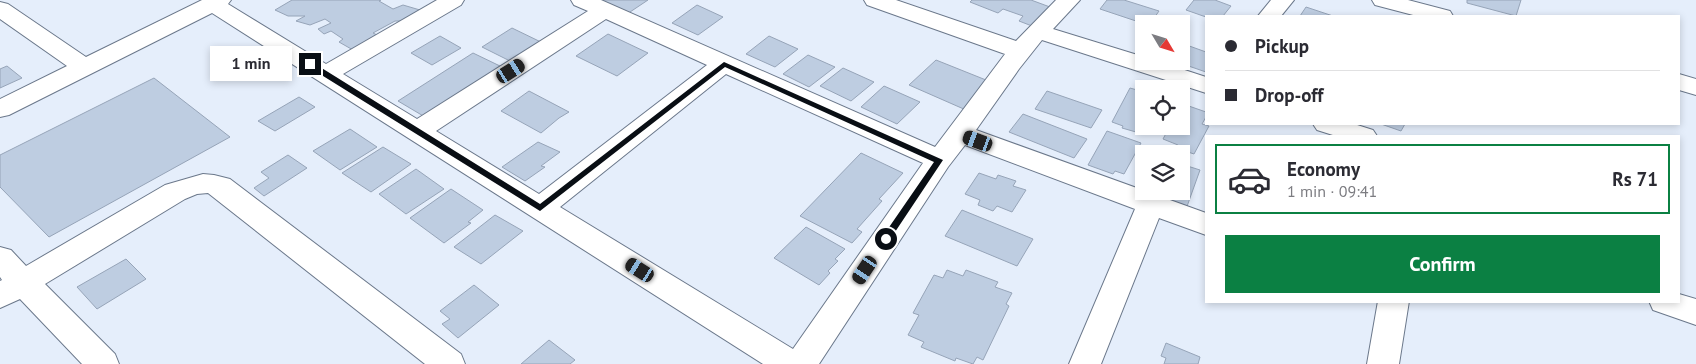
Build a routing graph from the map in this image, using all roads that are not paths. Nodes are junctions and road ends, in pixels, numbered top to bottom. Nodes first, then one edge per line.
1 (453, 0) edge
2 (582, 0) edge
3 (875, 0) edge
4 (1069, 0) edge
5 (1282, 0) edge
6 (1383, 0) edge
7 (216, 2) edge
8 (0, 8) edge
9 (605, 10) junction
10 (1270, 15) edge
11 (1438, 15) edge
12 (1037, 31) junction
13 (1020, 51) junction
14 (724, 64) junction
15 (85, 67) junction
16 (326, 74) junction
17 (1680, 82) edge
18 (1205, 85) edge
19 (1696, 87) edge
20 (0, 109) edge
21 (1329, 125) edge
22 (417, 131) junction
23 (960, 134) junction
24 (1361, 135) edge
25 (939, 160) junction
26 (1152, 205) junction
27 (540, 208) junction
28 (1205, 224) edge
29 (0, 258) edge
30 (12, 289) edge
31 (1394, 303) edge
32 (1670, 303) edge
33 (1696, 312) edge
34 (103, 364) edge
35 (449, 364) edge
36 (790, 364) edge
37 (801, 364) edge
38 (1085, 364) edge
39 (1383, 364) edge

1 - 16 street
2 - 9 street
3 - 13 street
4 - 12 street
5 - 10 street
6 - 11 street
7 - 15 street
7 - 16 street
8 - 15 street
9 - 14 street
9 - 22 street
12 - 13 street
12 - 18 street
13 - 23 street
14 - 25 street
14 - 27 street
15 - 20 street
16 - 22 street
17 - 19 street
21 - 24 street
22 - 27 street
23 - 25 street
23 - 26 street
25 - 37 street
26 - 28 street
26 - 38 street
27 - 36 street
29 - 30 street
30 - 34 street
30 - 35 street
31 - 39 street
32 - 33 street

